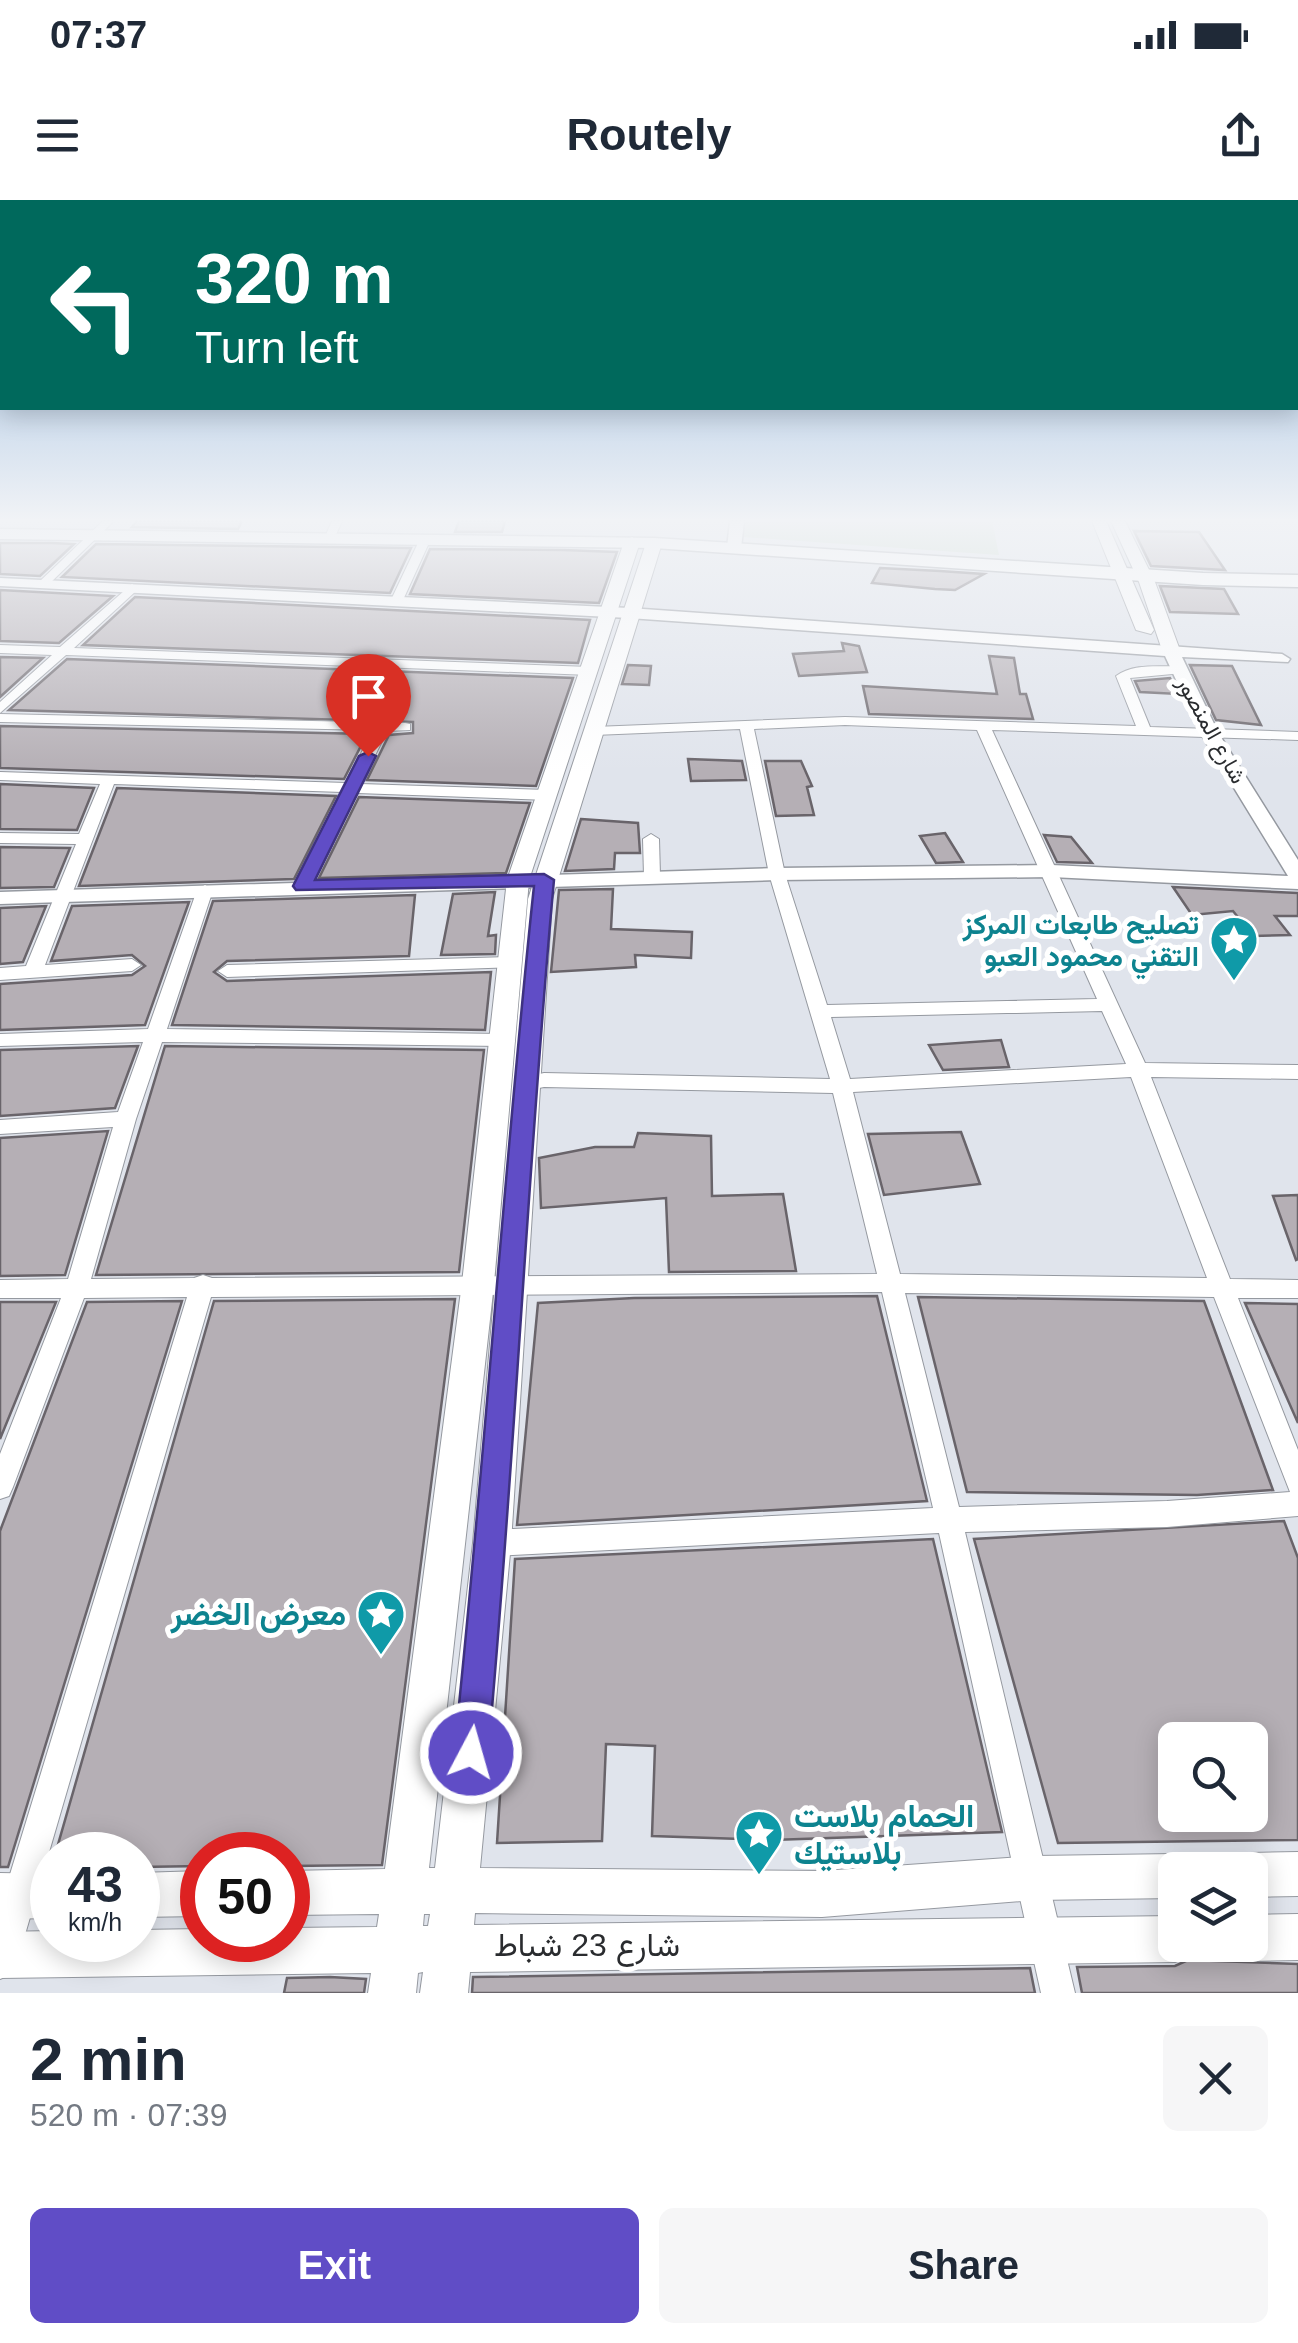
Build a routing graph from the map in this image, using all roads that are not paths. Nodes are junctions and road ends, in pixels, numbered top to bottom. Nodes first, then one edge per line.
1 (115, 605) edge
2 (477, 605) edge
3 (622, 605) edge
4 (1144, 605) edge
5 (619, 613) junction
6 (0, 648) edge
7 (68, 651) junction
8 (1290, 659) edge
9 (1166, 661) junction
10 (590, 671) junction
11 (0, 708) edge
12 (0, 718) edge
13 (746, 724) junction
14 (982, 724) junction
15 (382, 726) junction
16 (405, 727) dead end
17 (594, 730) junction
18 (1145, 731) junction
19 (1210, 734) junction
20 (1298, 736) edge
21 (0, 776) edge
22 (109, 779) junction
23 (353, 787) junction
24 (548, 795) junction
25 (0, 838) edge
26 (84, 839) junction
27 (650, 839) dead end
28 (1051, 871) junction
29 (777, 874) junction
30 (652, 876) junction
31 (531, 880) junction
32 (1298, 880) edge
33 (302, 886) junction
34 (205, 890) junction
35 (60, 896) junction
36 (0, 898) edge
37 (510, 963) junction
38 (132, 965) dead end
39 (227, 970) dead end
40 (33, 972) junction
41 (0, 974) edge
42 (1109, 1004) junction
43 (821, 1010) junction
44 (154, 1035) junction
45 (0, 1040) edge
46 (502, 1040) junction
47 (1138, 1070) junction
48 (1298, 1072) edge
49 (524, 1084) junction
50 (842, 1086) junction
51 (126, 1119) junction
52 (0, 1127) edge
53 (478, 1283) junction
54 (511, 1283) junction
55 (891, 1283) junction
56 (202, 1284) junction
57 (77, 1287) junction
58 (0, 1288) edge
59 (1220, 1289) junction
60 (1298, 1290) edge
61 (7, 1450) edge
62 (1298, 1483) edge
63 (0, 1487) edge
64 (1298, 1504) edge
65 (950, 1520) junction
66 (492, 1542) junction
67 (1298, 1874) edge
68 (1268, 1875) edge
69 (1158, 1876) edge
70 (1035, 1878) junction
71 (406, 1892) junction
72 (456, 1892) junction
73 (310, 1893) edge
74 (24, 1896) edge
75 (1298, 1937) edge
76 (1268, 1938) edge
77 (1158, 1939) edge
78 (1048, 1941) junction
79 (398, 1946) junction
80 (449, 1946) junction
81 (1, 1957) edge
82 (392, 1993) edge
83 (444, 1993) edge
84 (1058, 1993) edge

1 - 7 street
2 - 5 street
3 - 5 main road
4 - 9 main road, شارع المنصور
5 - 9 street
5 - 10 main road
5 - 17 main road
6 - 7 street
7 - 10 street
7 - 11 street
8 - 9 street
9 - 18 street
9 - 19 street, شارع المنصور
10 - 24 main road
12 - 15 street
13 - 14 street
13 - 17 street
13 - 29 street
14 - 18 street
14 - 28 street
15 - 16 street
15 - 23 street
17 - 31 main road
18 - 19 street
19 - 20 street
19 - 32 street, شارع المنصور
21 - 22 street
22 - 23 street
22 - 26 street
23 - 24 street
23 - 33 street
24 - 31 main road
25 - 26 street
26 - 35 street
27 - 30 street
28 - 29 street
28 - 32 street
28 - 42 street
29 - 30 street
29 - 43 street
30 - 31 street
31 - 33 street
31 - 37 main road
31 - 49 main road
33 - 34 street
34 - 35 street
34 - 44 street
35 - 36 street
35 - 40 street
37 - 39 street
37 - 46 main road
38 - 40 street
40 - 41 street
42 - 43 street
42 - 47 street
43 - 50 street
44 - 45 street
44 - 46 street
44 - 51 street
46 - 53 main road
47 - 48 street
47 - 50 street
47 - 59 street
49 - 50 street
49 - 54 main road
50 - 55 street
51 - 52 street
51 - 57 street
53 - 54 street
53 - 56 street
53 - 71 main road
54 - 55 street
54 - 66 main road
55 - 59 street
55 - 65 street
56 - 57 street
56 - 74 street
57 - 58 street
57 - 61 street
59 - 60 street
59 - 62 street
61 - 63 street
64 - 65 street
65 - 66 street
65 - 70 street
66 - 72 main road
67 - 68 main road
69 - 70 main road, شارع 23 شباط
70 - 72 main road, شارع 23 شباط
70 - 78 street
71 - 72 main road, شارع 23 شباط
71 - 73 main road, شارع 23 شباط
71 - 79 main road
72 - 80 main road
74 - 81 street
75 - 76 main road
77 - 78 main road, شارع 23 شباط
78 - 80 main road, شارع 23 شباط
78 - 84 street
79 - 80 main road, شارع 23 شباط
79 - 81 main road, شارع 23 شباط
79 - 82 main road
80 - 83 main road

